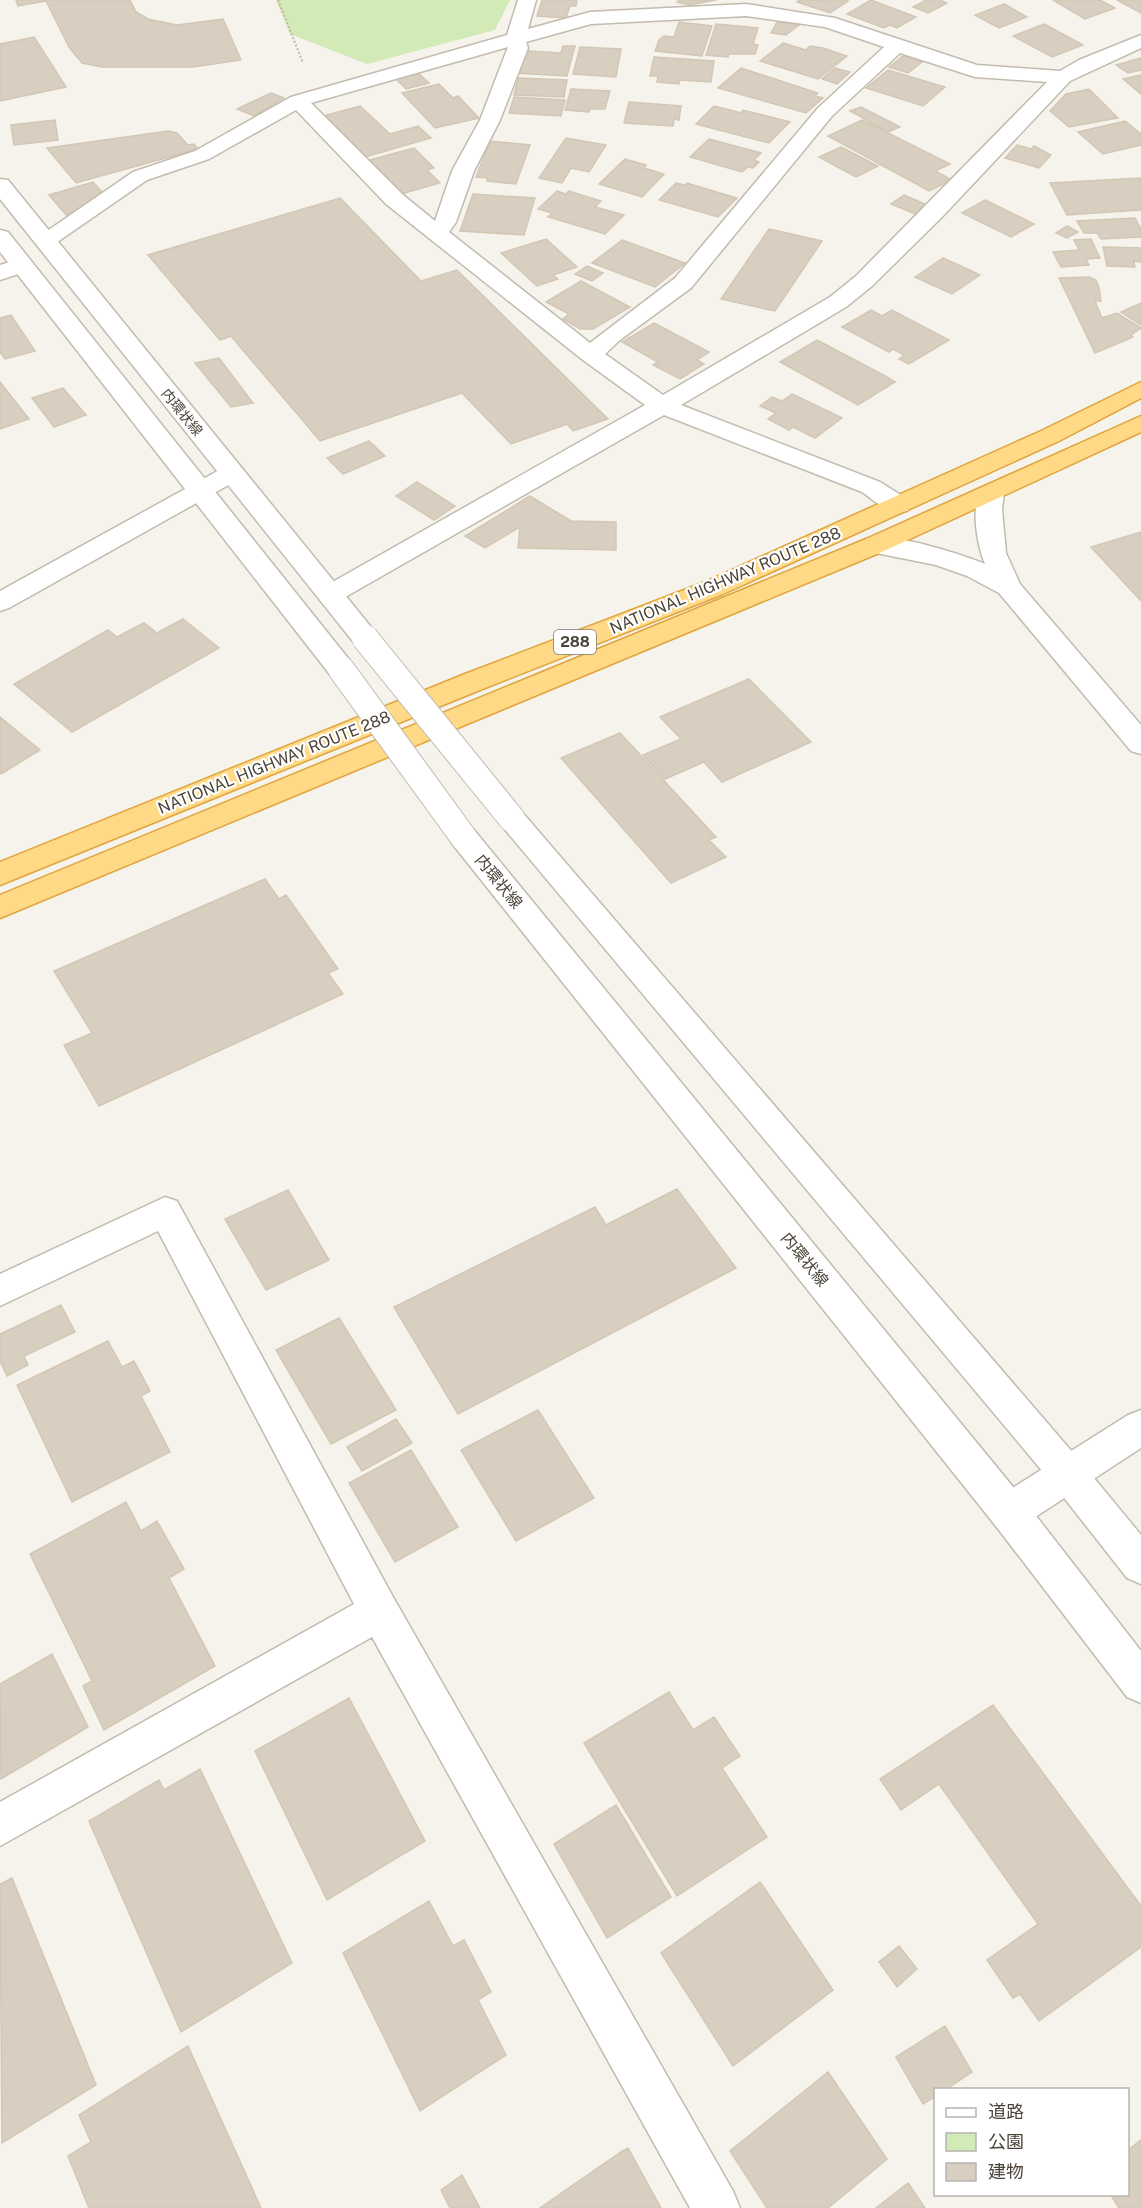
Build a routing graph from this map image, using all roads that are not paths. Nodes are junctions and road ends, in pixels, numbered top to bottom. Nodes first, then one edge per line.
1 (526, 0) edge
2 (758, 5) edge
3 (516, 38) junction
4 (1141, 41) edge
5 (896, 46) junction
6 (1063, 77) junction
7 (308, 97) junction
8 (0, 185) edge
9 (438, 233) junction
10 (0, 237) edge
11 (45, 240) junction
12 (11, 269) edge
13 (591, 355) junction
14 (1141, 389) edge
15 (663, 406) junction
16 (1141, 423) edge
17 (232, 473) junction
18 (200, 490) junction
19 (991, 493) junction
20 (898, 505) junction
21 (875, 545) junction
22 (1008, 587) junction
23 (331, 594) junction
24 (0, 602) edge
25 (1141, 744) edge
26 (0, 874) edge
27 (0, 908) edge
28 (0, 1291) edge
29 (1141, 1427) edge
30 (1067, 1473) junction
31 (1009, 1512) junction
32 (1141, 1564) edge
33 (379, 1611) junction
34 (1141, 1683) edge
35 (0, 1825) edge
36 (716, 2208) edge

1 - 3 street
2 - 3 street
2 - 5 street
3 - 7 street
3 - 9 street
4 - 6 street
5 - 6 street
5 - 13 street
6 - 15 street
7 - 9 street
7 - 11 street
8 - 11 street, 内環状線
9 - 13 street
10 - 12 street
11 - 17 street, 内環状線
12 - 18 street
13 - 15 street
14 - 20 highway, NATIONAL HIGHWAY ROUTE 288 / 288
15 - 20 street
15 - 23 street
16 - 19 highway, NATIONAL HIGHWAY ROUTE 288 / 288
17 - 18 street
17 - 23 street, 内環状線
18 - 24 street
18 - 31 street, 内環状線, bridge
19 - 21 highway, NATIONAL HIGHWAY ROUTE 288 / 288
19 - 22 street
20 - 26 highway, NATIONAL HIGHWAY ROUTE 288 / 288
21 - 22 street
21 - 27 highway, NATIONAL HIGHWAY ROUTE 288 / 288
22 - 25 street
23 - 30 street, 内環状線, bridge
28 - 33 street
29 - 30 street
30 - 31 street
30 - 32 street, 内環状線
31 - 34 street, 内環状線
33 - 35 street
33 - 36 street

